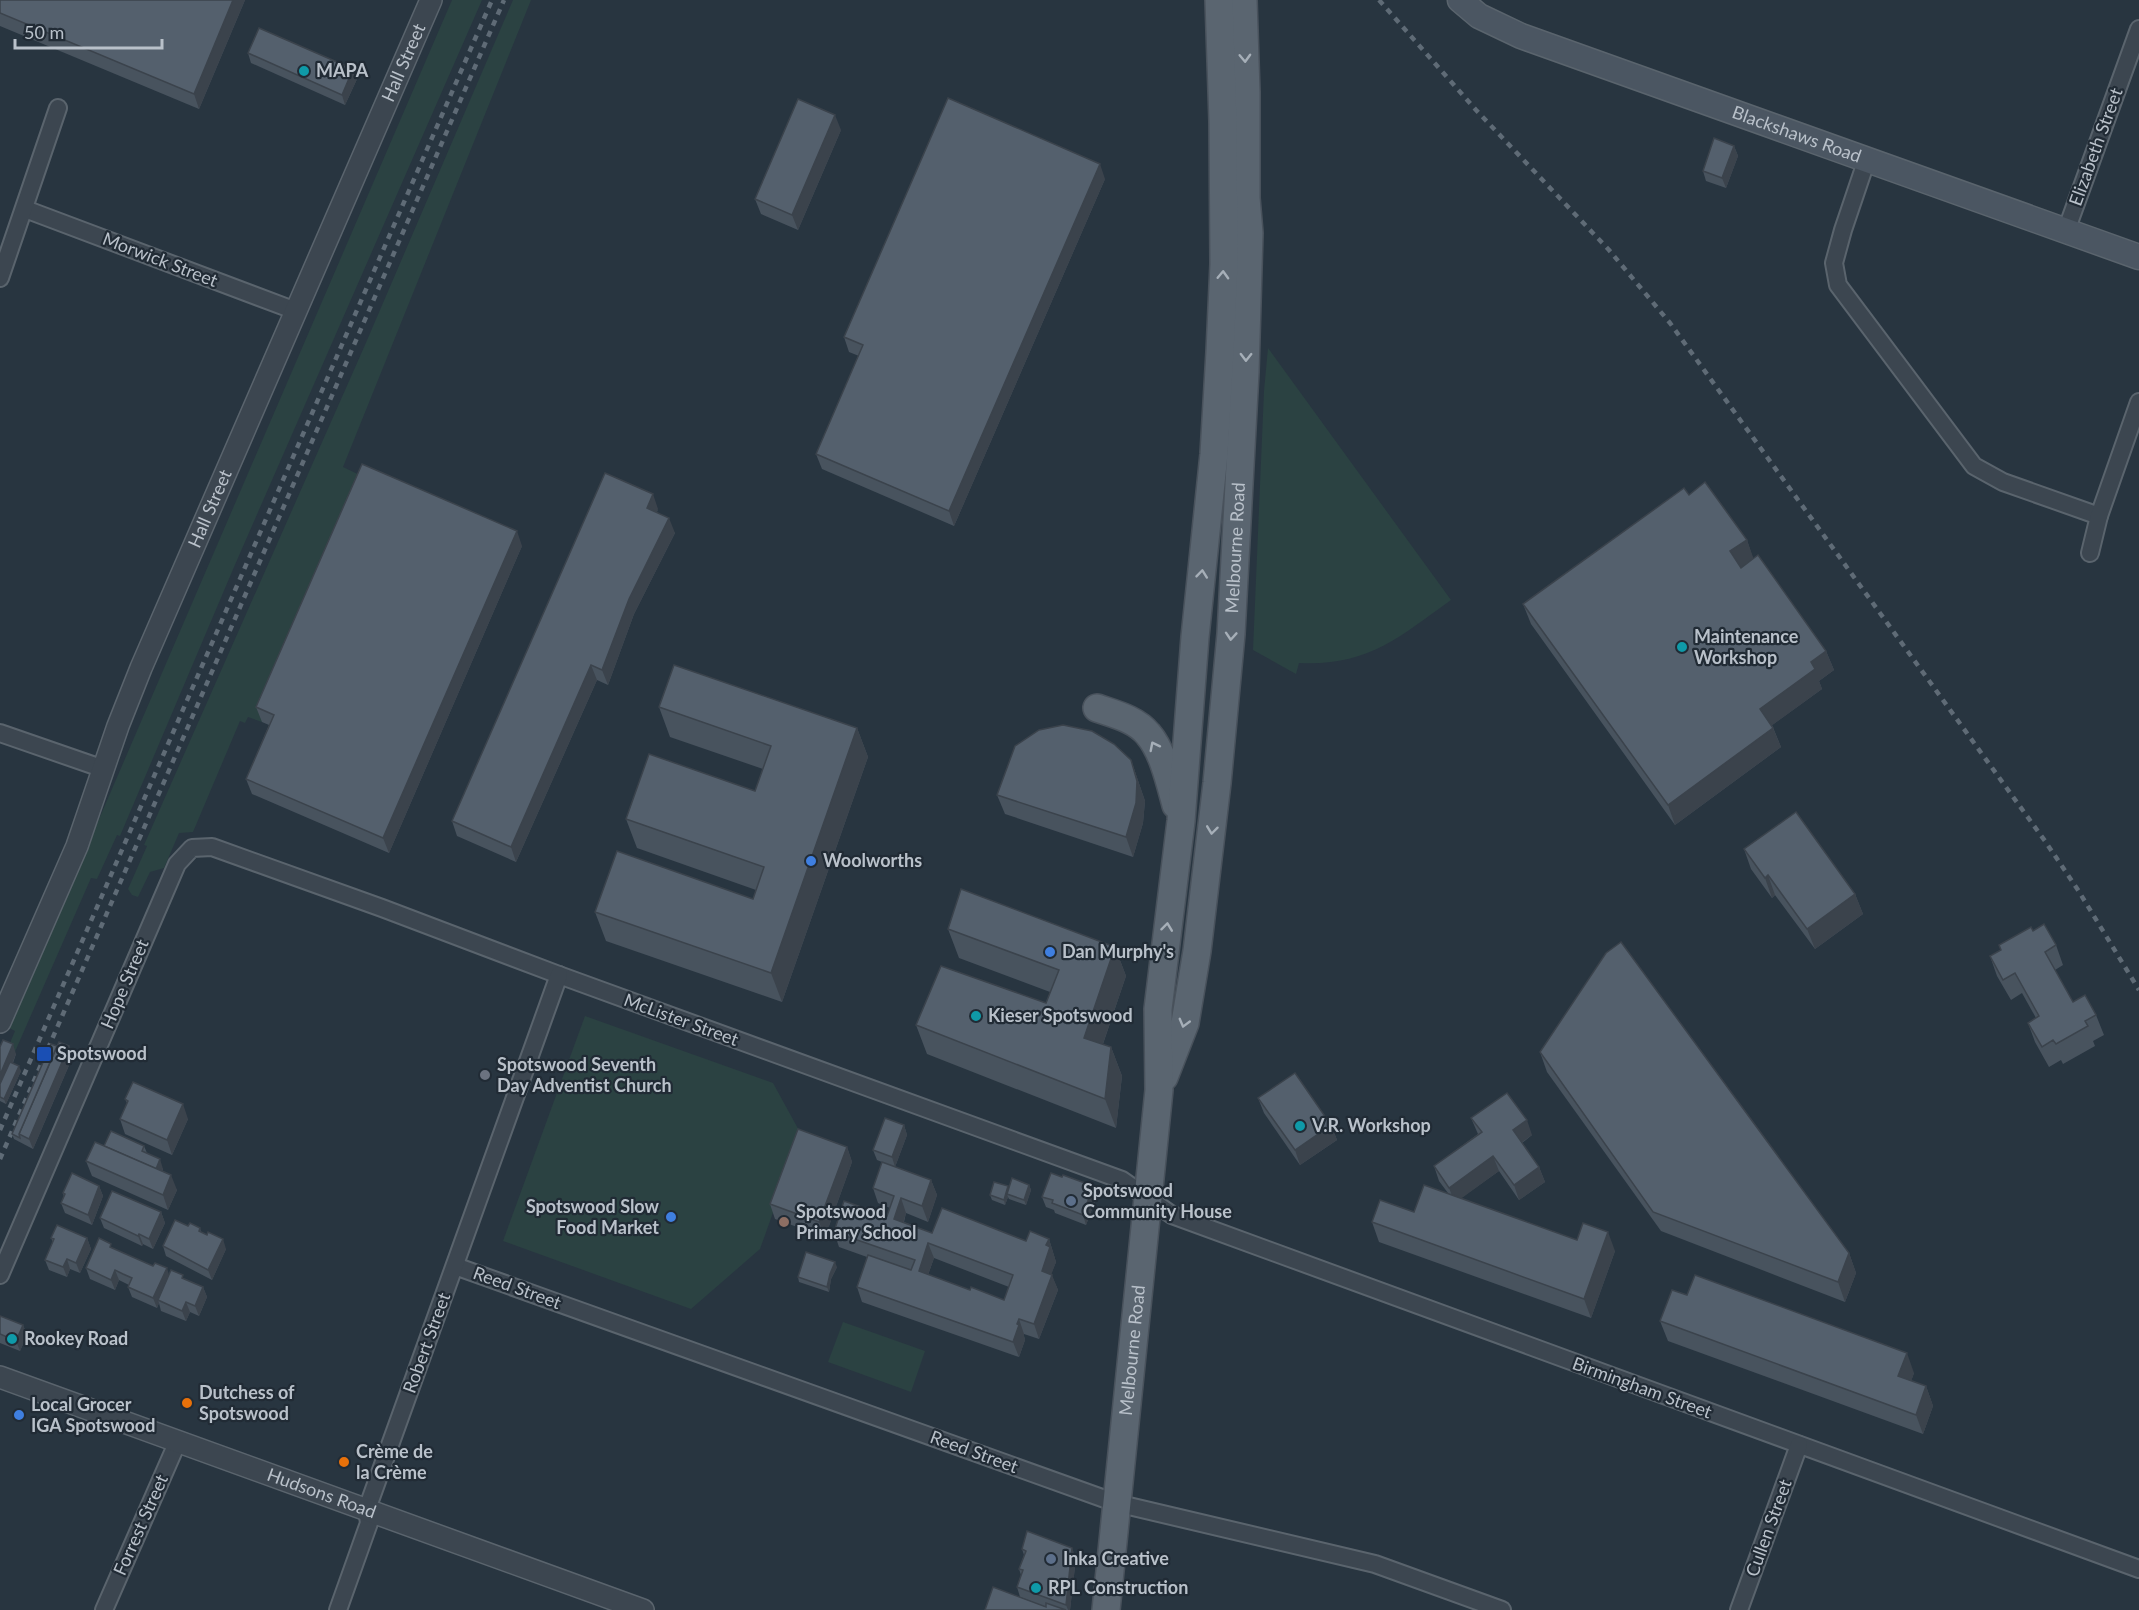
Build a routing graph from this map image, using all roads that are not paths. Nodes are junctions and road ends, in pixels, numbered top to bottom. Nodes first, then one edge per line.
1 (431, 0) edge
2 (1219, 0) edge
3 (1243, 0) edge
4 (1460, 0) edge
5 (2139, 28) edge
6 (58, 108) dead end
7 (1867, 159) junction
8 (25, 209) junction
9 (2066, 231) junction
10 (2139, 257) edge
11 (0, 278) edge
12 (296, 311) junction
13 (2139, 402) edge
14 (2099, 516) junction
15 (2090, 553) dead end
16 (1097, 708) dead end
17 (0, 733) edge
18 (104, 769) junction
19 (1181, 820) junction
20 (212, 847) joint
21 (559, 975) junction
22 (0, 1022) edge
23 (1159, 1090) junction
24 (1148, 1198) junction
25 (455, 1266) junction
26 (0, 1275) edge
27 (0, 1377) edge
28 (178, 1441) junction
29 (1799, 1445) junction
30 (1116, 1503) junction
31 (367, 1509) junction
32 (2139, 1569) edge
33 (603, 1603) edge
34 (104, 1610) edge
35 (338, 1610) edge
36 (643, 1610) edge
37 (1106, 1610) edge
38 (1502, 1610) edge
39 (1739, 1610) edge

1 - 12 street, Hall Street
19 -> 2 main road, Melbourne Road
3 -> 23 main road, Melbourne Road
4 - 7 main road, Blackshaws Road
5 - 9 street, Elizabeth Street
6 - 8 street
7 - 9 main road, Blackshaws Road
7 - 14 street
8 - 11 street
8 - 12 street, Morwick Street
9 - 10 main road, Blackshaws Road
12 - 18 street, Hall Street
13 - 14 street
14 - 15 street
19 -> 16 main road
17 - 18 street
18 - 22 street, Hall Street
23 -> 19 main road, Melbourne Road
20 - 21 street, McLister Street
20 - 26 street, Hope Street
21 - 24 street, McLister Street
21 - 25 street, Robert Street
23 - 24 main road, Melbourne Road
24 - 29 street, Birmingham Street
24 - 30 main road, Melbourne Road
25 - 30 street, Reed Street
25 - 31 street, Robert Street
27 - 28 street, Hudsons Road
28 - 31 street, Hudsons Road
28 - 34 street, Forrest Street
29 - 32 street, Birmingham Street
29 - 39 street, Cullen Street
30 - 37 main road, Melbourne Road
30 - 38 street, Reed Street
31 - 33 street, Hudsons Road
31 - 35 street, Robert Street
33 - 36 street, Hudsons Road

